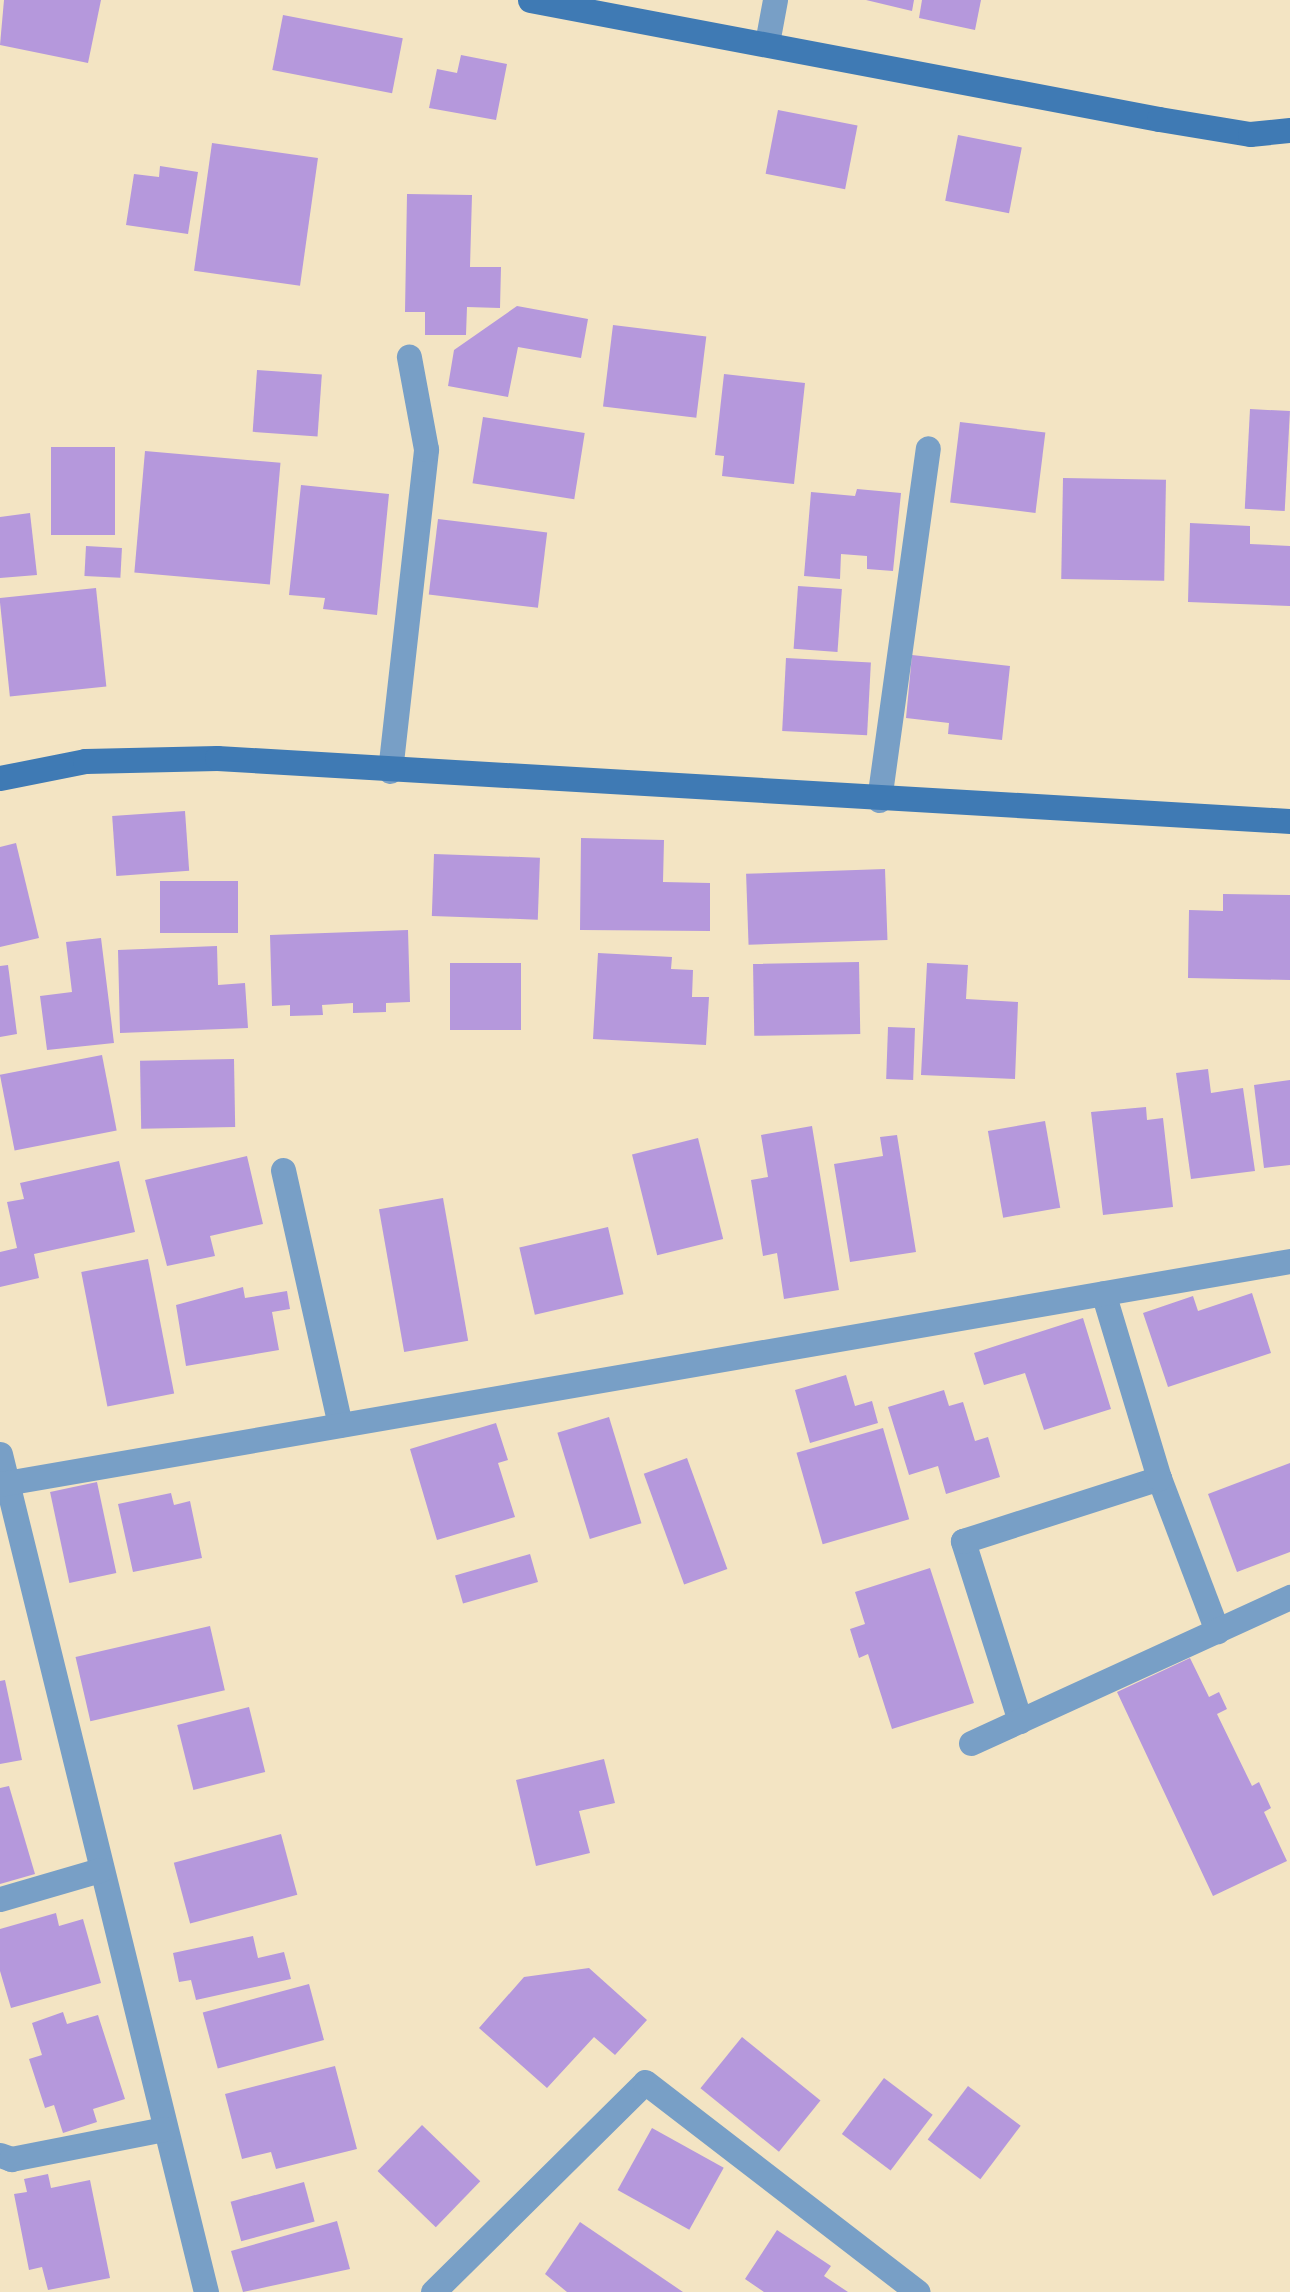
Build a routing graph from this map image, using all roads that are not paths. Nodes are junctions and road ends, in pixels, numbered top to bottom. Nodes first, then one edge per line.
1 (530, 0) edge
2 (775, 0) edge
3 (767, 43) junction
4 (1290, 130) edge
5 (409, 356) dead end
6 (928, 448) dead end
7 (390, 771) junction
8 (0, 778) edge
9 (879, 800) junction
10 (1290, 820) edge
11 (283, 1170) dead end
12 (1290, 1261) edge
13 (1104, 1293) junction
14 (340, 1425) junction
15 (0, 1454) edge
16 (1159, 1478) junction
17 (3, 1483) edge
18 (1290, 1597) edge
19 (1217, 1631) junction
20 (1020, 1721) junction
21 (971, 1743) dead end
22 (100, 1870) junction
23 (0, 1899) edge
24 (164, 2130) junction
25 (0, 2155) edge
26 (206, 2292) edge
27 (433, 2292) edge
28 (918, 2292) edge

1 - 3 street
2 - 3 street
3 - 4 street
5 - 7 street
6 - 9 street
7 - 8 street
7 - 9 street
9 - 10 street
11 - 14 street
12 - 13 street
13 - 14 street
13 - 16 street
14 - 17 street
15 - 17 street
16 - 19 street
16 - 20 street
17 - 22 street
18 - 19 street
19 - 20 street
20 - 21 street
22 - 23 street
22 - 24 street
24 - 25 street
24 - 26 street
27 - 28 street

